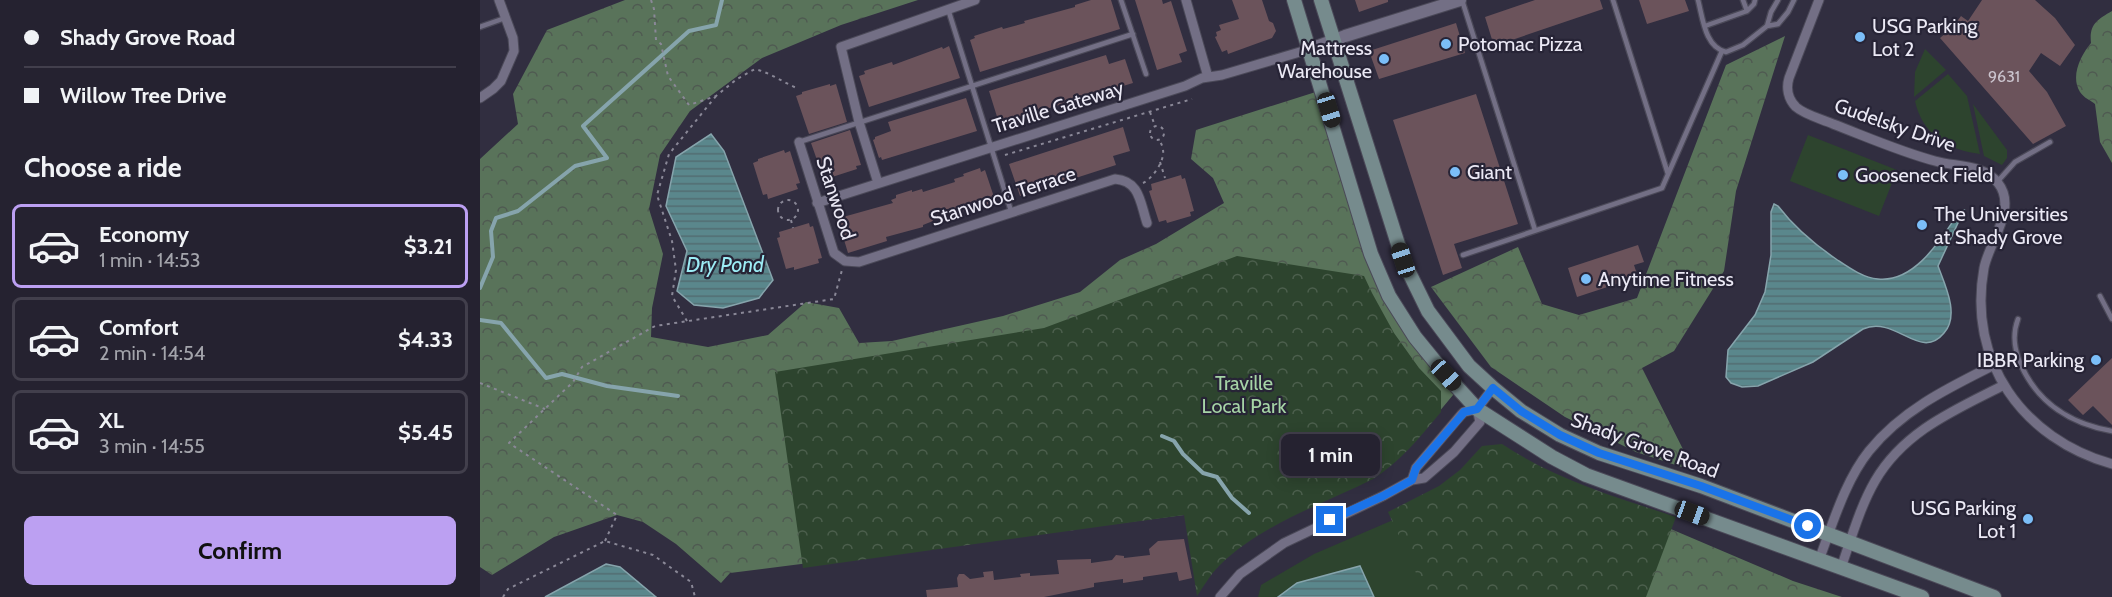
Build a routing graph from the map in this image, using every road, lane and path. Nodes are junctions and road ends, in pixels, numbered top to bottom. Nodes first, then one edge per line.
1 (499, 0) edge
2 (651, 0) edge
3 (975, 0) edge
4 (1121, 0) edge
5 (1186, 0) edge
6 (1294, 0) edge
7 (1321, 0) edge
8 (1461, 0) edge
9 (1613, 0) edge
10 (1698, 0) edge
11 (1743, 0) edge
12 (1755, 0) edge
13 (1778, 0) edge
14 (1794, 0) edge
15 (1819, 0) edge
16 (948, 9) junction
17 (1747, 11) junction
18 (505, 18) junction
19 (1705, 26) junction
20 (1767, 26) junction
21 (480, 27) edge
22 (1132, 34) junction
23 (1333, 40) junction
24 (1310, 49) junction
25 (1722, 51) junction
26 (1146, 74) dead end
27 (1208, 77) junction
28 (972, 86) junction
29 (799, 89) dead end
30 (716, 96) junction
31 (480, 98) edge
32 (1192, 99) dead end
33 (1150, 112) junction
34 (859, 122) junction
35 (1155, 126) junction
36 (1160, 140) junction
37 (799, 142) joint
38 (2050, 142) dead end
39 (991, 147) junction
40 (1003, 156) dead end
41 (1160, 162) junction
42 (1668, 174) junction
43 (1165, 178) dead end
44 (1998, 181) junction
45 (878, 183) junction
46 (1136, 187) junction
47 (782, 194) dead end
48 (785, 200) junction
49 (817, 203) junction
50 (1011, 211) junction
51 (791, 220) junction
52 (1147, 223) dead end
53 (793, 228) dead end
54 (1535, 230) junction
55 (1463, 255) dead end
56 (845, 261) junction
57 (2100, 296) dead end
58 (2018, 319) dead end
59 (2112, 319) edge
60 (687, 321) junction
61 (1994, 365) junction
62 (480, 383) edge
63 (2004, 385) junction
64 (1493, 388) junction
65 (545, 409) junction
66 (1477, 409) junction
67 (2112, 431) edge
68 (2112, 464) edge
69 (1412, 480) junction
70 (1829, 533) junction
71 (605, 541) junction
72 (1850, 542) junction
73 (1819, 560) junction
74 (1841, 568) junction
75 (503, 597) edge
76 (695, 597) edge
77 (1220, 597) edge
78 (1922, 597) edge
79 (1994, 597) edge

1 - 18 street
2 - 30 path
3 - 16 street
4 - 22 lane
5 - 27 street
6 - 24 main road
7 - 23 main road, Shady Grove Road
8 - 23 street
8 - 54 lane
9 - 42 lane
10 - 19 lane
11 - 17 lane
12 - 17 lane
13 - 20 lane
14 - 20 lane
15 - 44 street, Gudelsky Drive
16 - 28 lane
16 - 34 street
17 - 19 lane
18 - 21 lane
18 - 31 street
19 - 25 lane
20 - 25 lane
22 - 26 lane
22 - 28 lane
23 - 24 street
23 - 64 main road, Shady Grove Road
24 - 27 street, Traville Gateway
24 - 66 main road
25 - 42 lane
27 - 39 street, Traville Gateway
28 - 34 lane
28 - 39 lane
29 - 30 path
30 - 60 path
32 - 33 path
33 - 35 path
33 - 40 path
34 - 37 lane
34 - 45 street
35 - 36 path
35 - 36 path
36 - 41 path
37 - 49 street, Stanwood
38 - 44 lane
39 - 45 street, Traville Gateway
39 - 50 lane
41 - 43 path
41 - 46 path
42 - 54 lane
44 - 61 street
45 - 49 street, Traville Gateway
46 - 50 street, Stanwood Terrace
46 - 52 street
47 - 48 path
48 - 51 path
48 - 51 path
49 - 56 street, Stanwood
50 - 56 street, Stanwood Terrace
51 - 53 path
54 - 55 lane
56 - 60 path
57 - 59 lane
58 - 67 lane
60 - 65 path
61 - 63 street
61 - 70 street
62 - 65 path
63 - 68 street
63 - 72 street
64 - 66 street
64 - 70 main road, Shady Grove Road
65 - 71 path
66 - 69 street
66 - 69 street
66 - 73 main road
69 - 77 street
70 - 72 main road, Shady Grove Road
70 - 73 street
71 - 75 path
71 - 76 path
72 - 74 street
72 - 79 main road, Shady Grove Road
73 - 74 main road
74 - 78 main road

